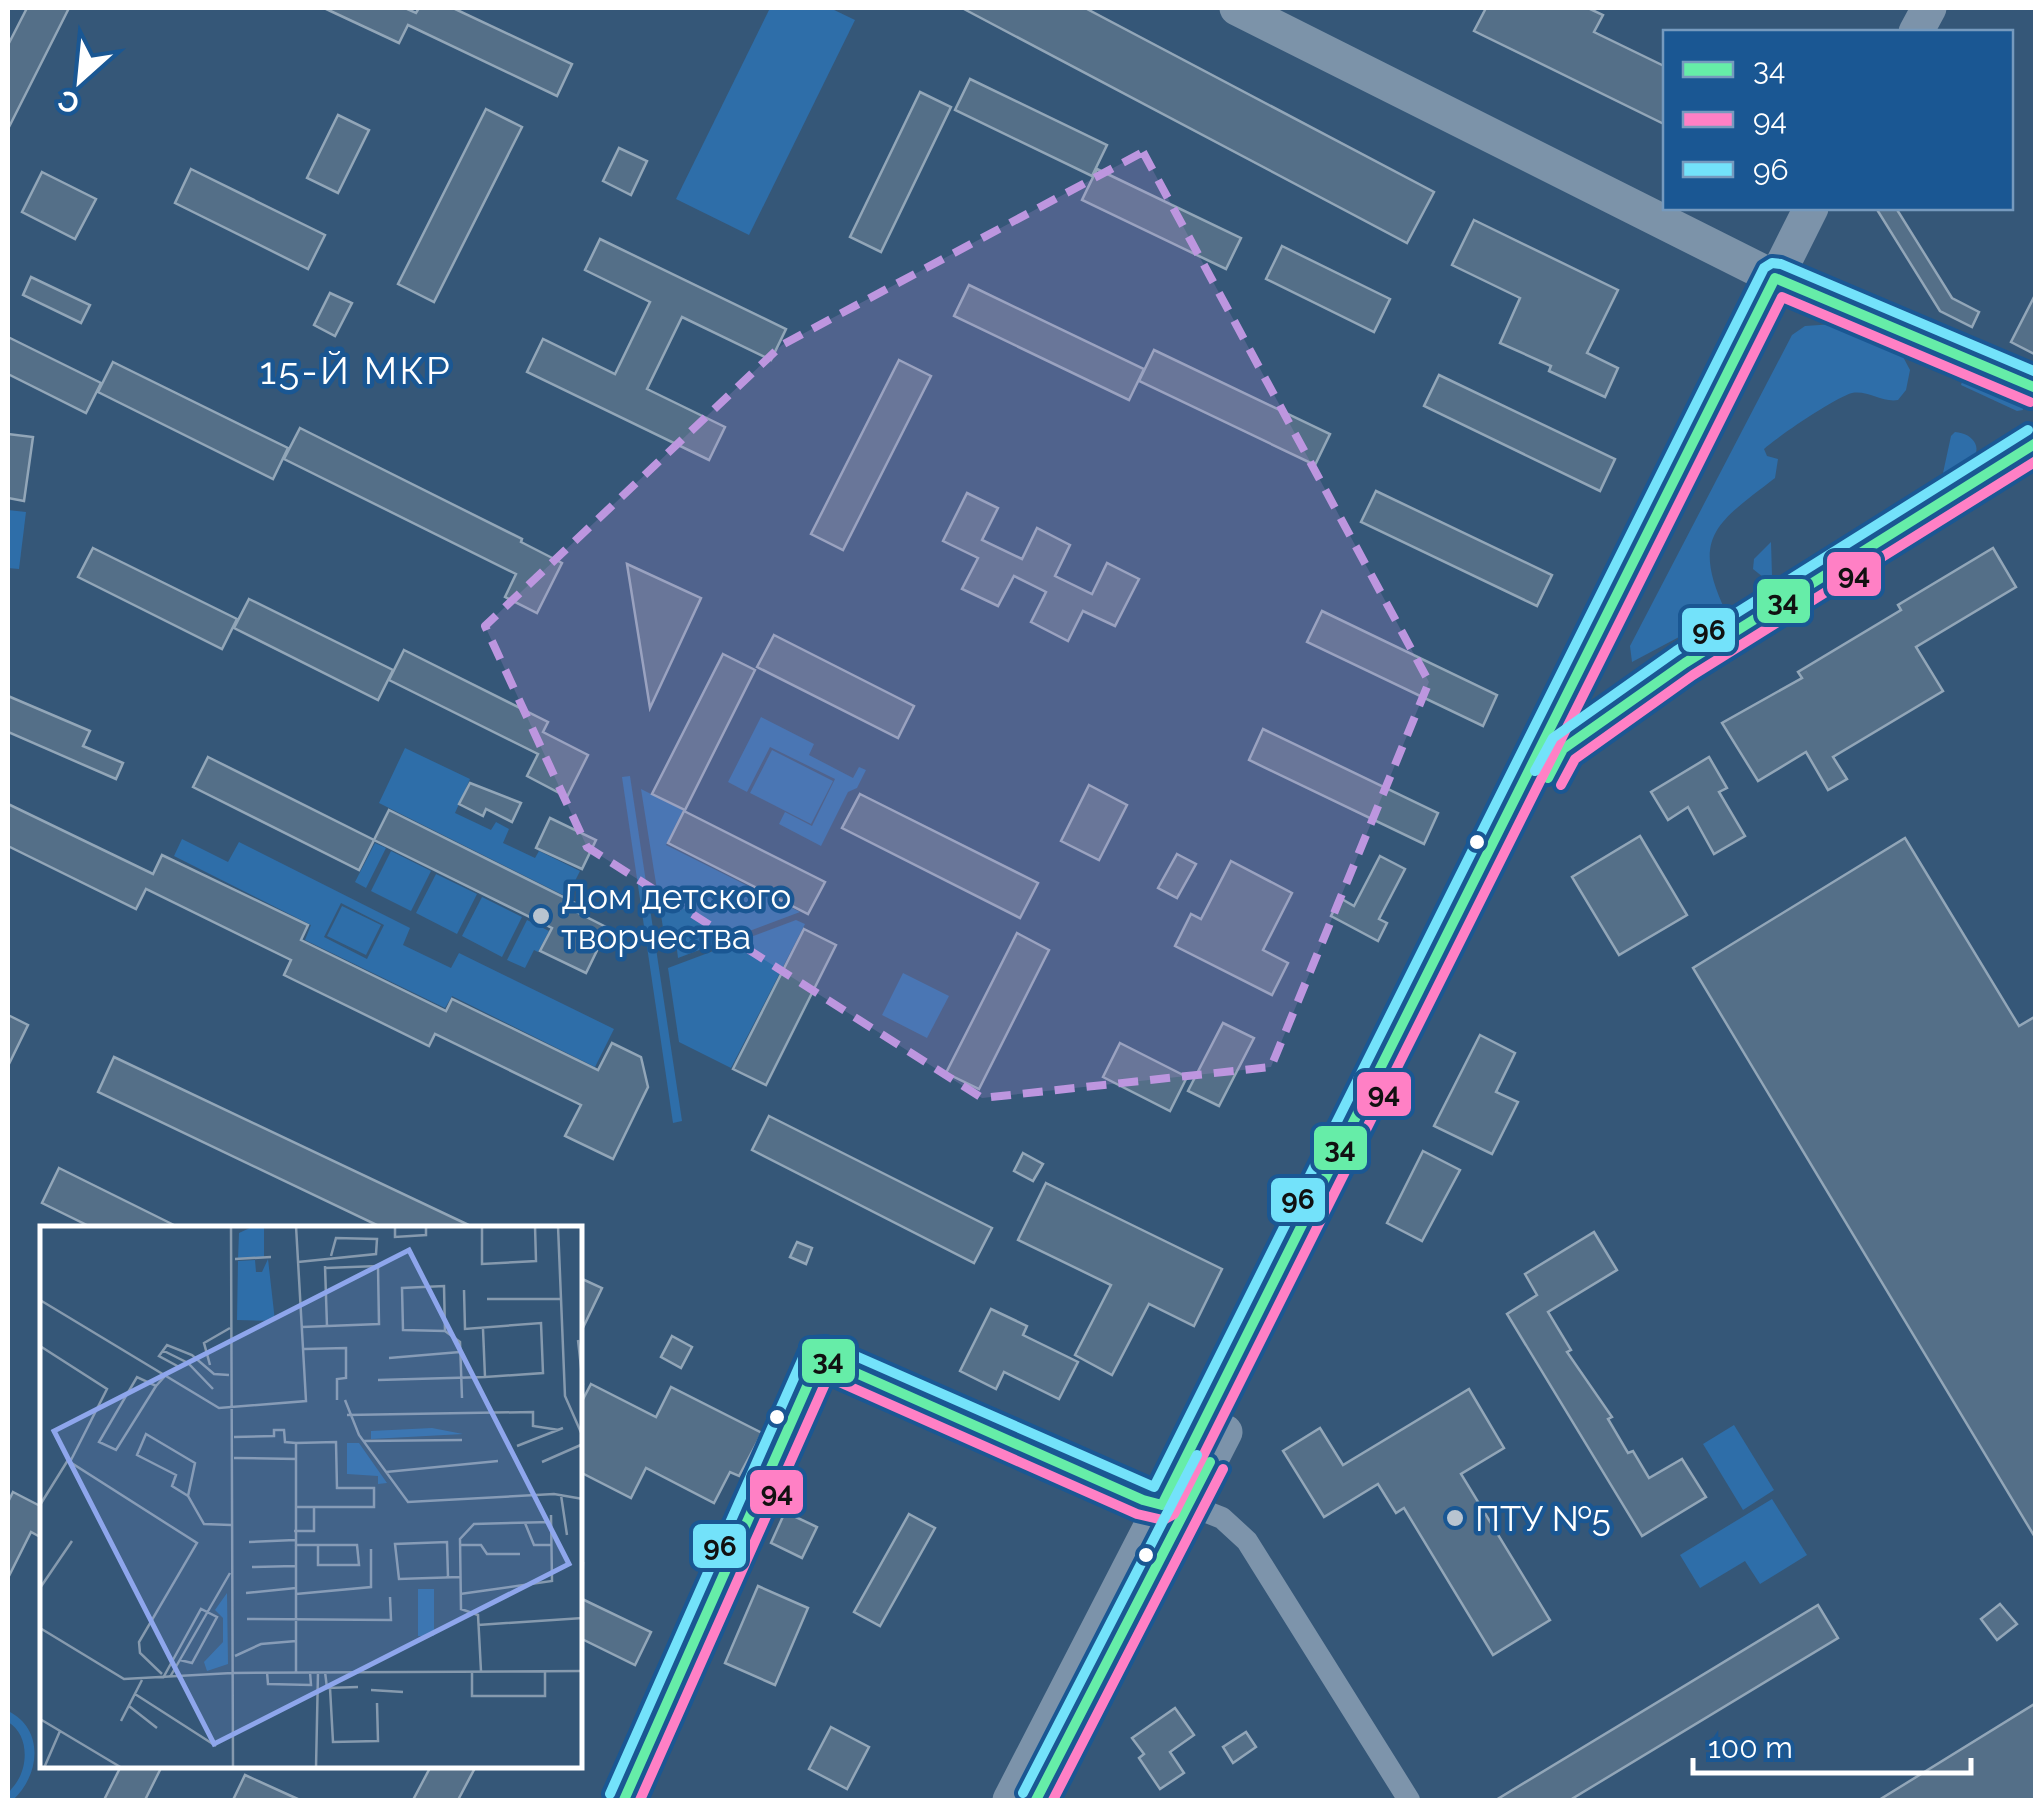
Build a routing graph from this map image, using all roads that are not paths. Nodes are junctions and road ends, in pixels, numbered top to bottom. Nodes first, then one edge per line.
1 (1237, 8) edge
2 (1929, 8) edge
3 (1917, 30) edge
4 (1810, 210) edge
5 (1828, 210) edge
6 (1784, 282) junction
7 (2036, 388) edge
8 (2036, 442) edge
9 (1563, 749) junction
10 (1176, 1505) junction
11 (624, 1800) edge
12 (1010, 1800) edge
13 (1036, 1800) edge
14 (1409, 1800) edge

1 - 6 main road
2 - 3 highway
4 - 6 highway
5 - 6 highway
6 - 7 street
6 - 9 highway
6 - 10 highway
8 - 9 street
9 - 10 highway
10 - 11 street
10 - 12 highway
10 - 13 highway
10 - 14 street

